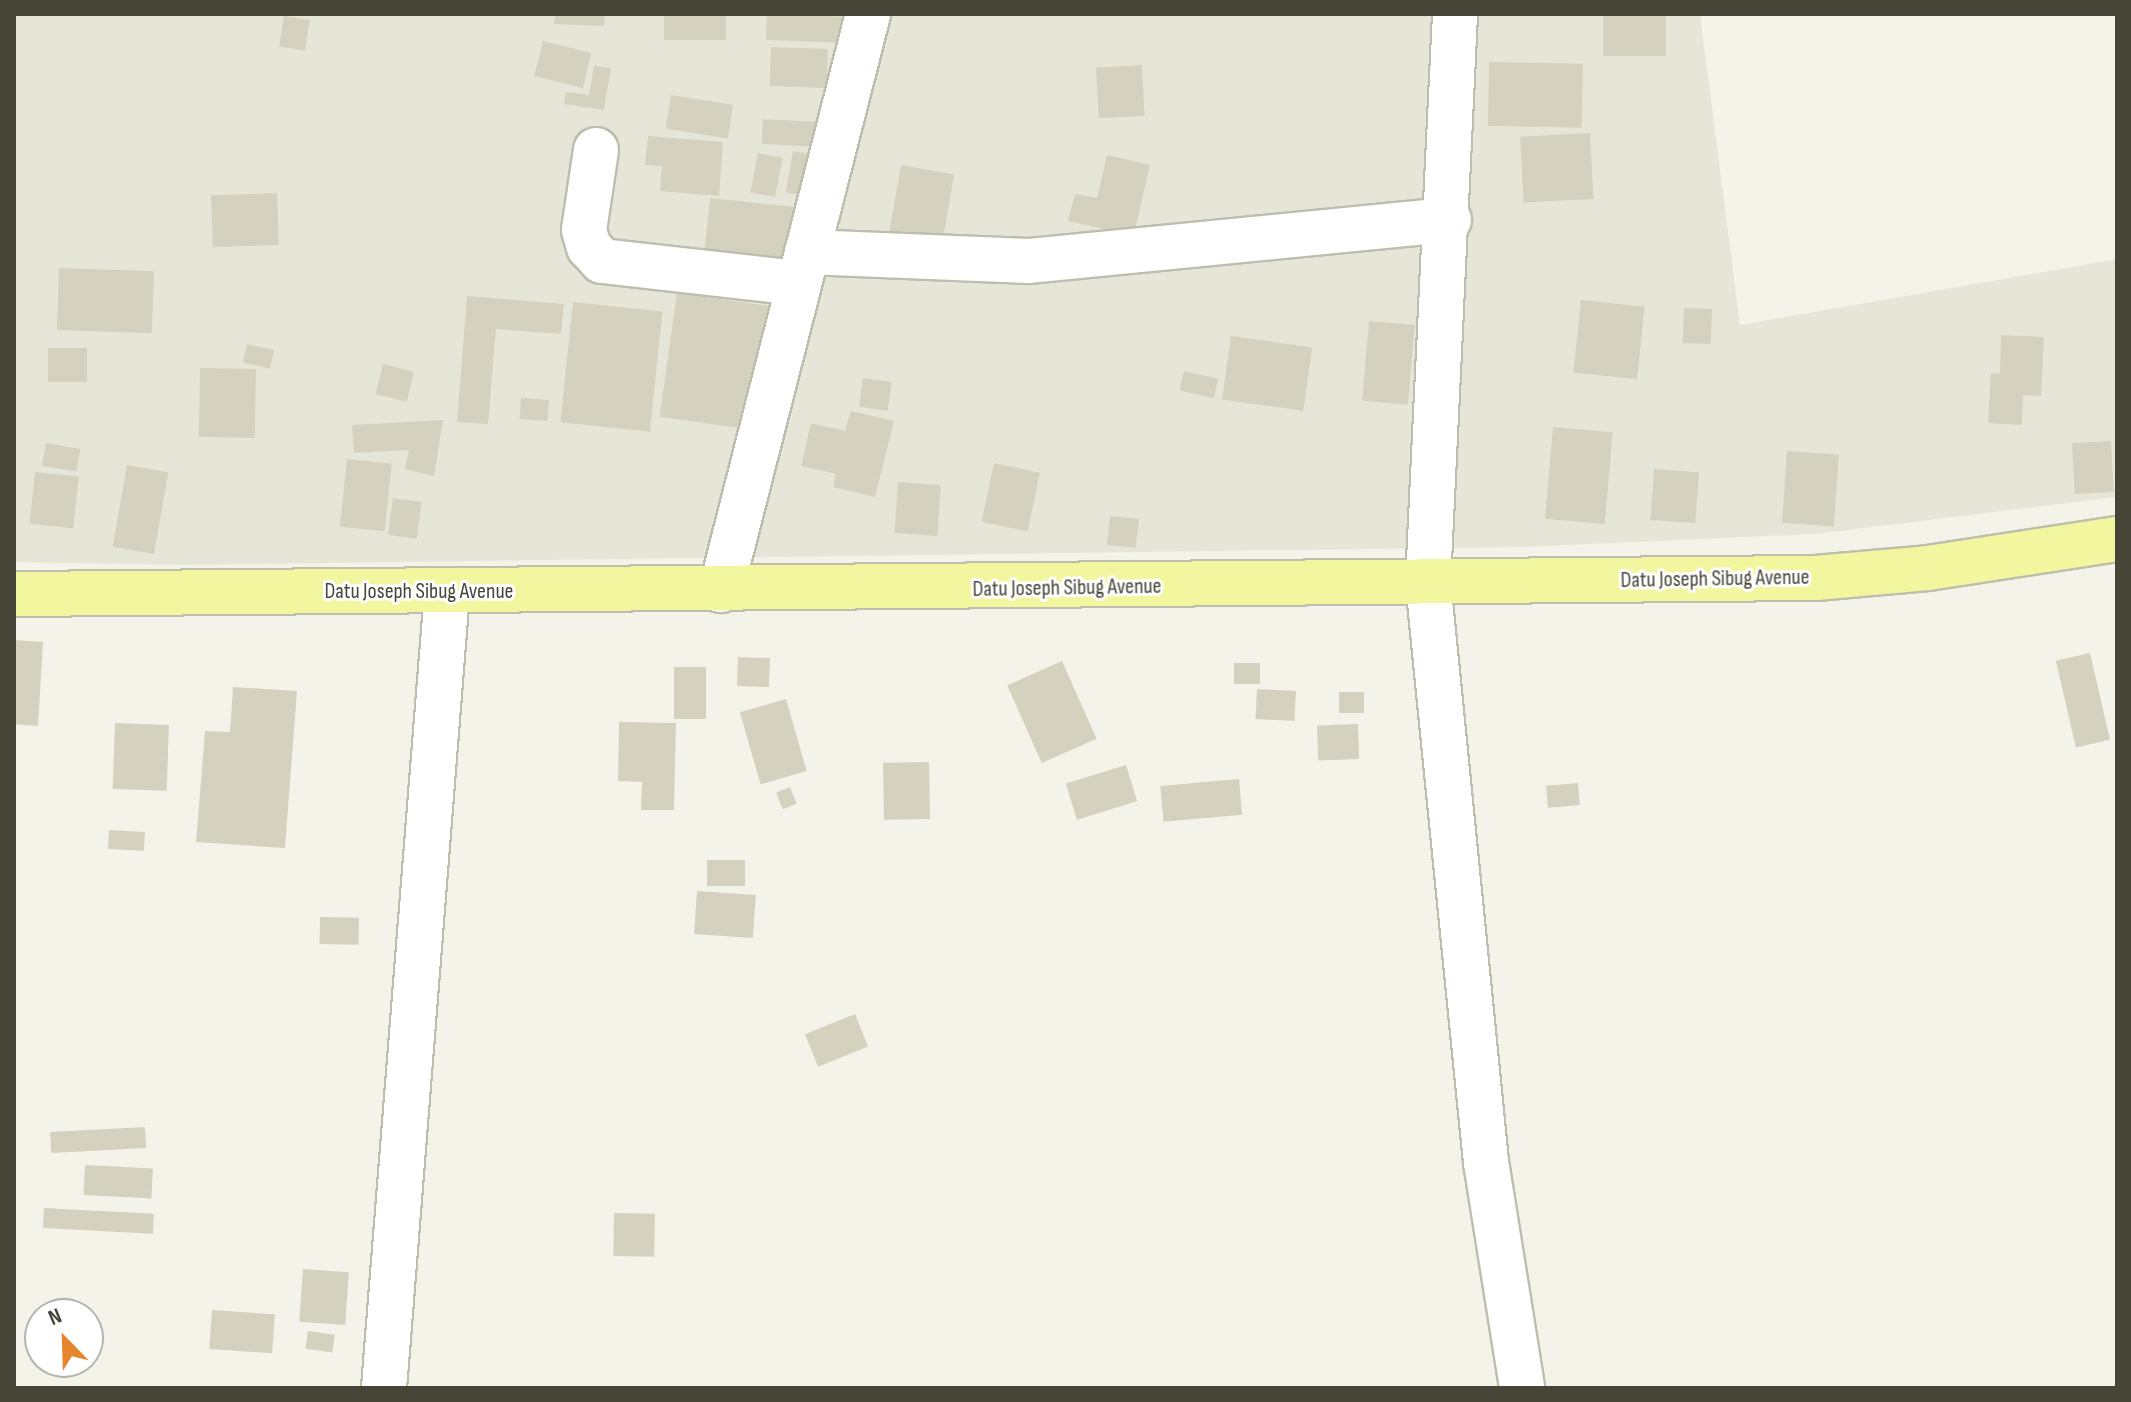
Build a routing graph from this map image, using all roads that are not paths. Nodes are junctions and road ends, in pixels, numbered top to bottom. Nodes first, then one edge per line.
1 (868, 14) edge
2 (1455, 14) edge
3 (596, 150) dead end
4 (1449, 220) junction
5 (803, 268) junction
6 (2117, 539) edge
7 (1428, 582) junction
8 (721, 590) junction
9 (447, 592) junction
10 (14, 594) edge
11 (384, 1388) edge
12 (1522, 1388) edge

1 - 5 street
2 - 4 street
3 - 5 street
4 - 5 street
4 - 7 street
5 - 8 street
6 - 7 main road, Datu Joseph Sibug Avenue
7 - 8 main road, Datu Joseph Sibug Avenue
7 - 12 street
8 - 9 main road, Datu Joseph Sibug Avenue
9 - 10 main road, Datu Joseph Sibug Avenue
9 - 11 street

